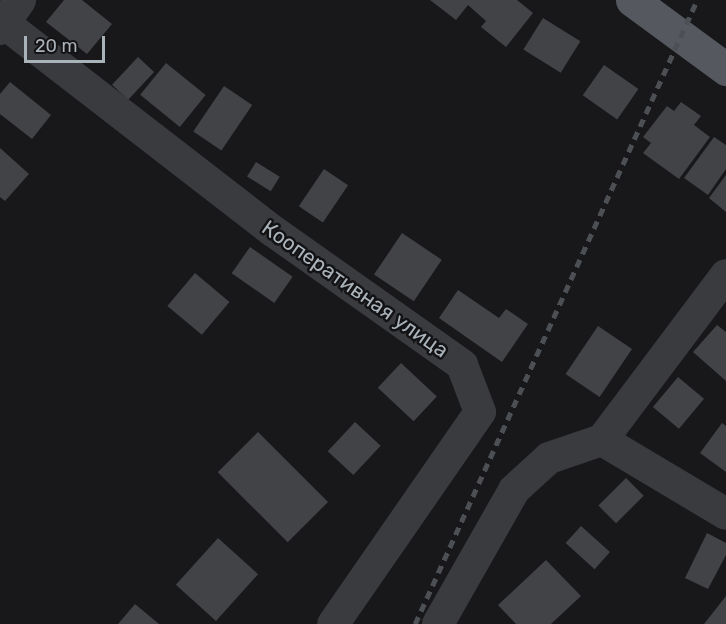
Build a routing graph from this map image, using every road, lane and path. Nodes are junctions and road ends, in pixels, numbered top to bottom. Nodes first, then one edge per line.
1 (632, 0) edge
2 (8, 17) edge
3 (726, 69) edge
4 (726, 275) edge
5 (602, 440) junction
6 (726, 514) edge
7 (333, 624) edge
8 (438, 624) edge

1 - 3 main road
2 - 7 street, Кооперативная улица
4 - 5 street
5 - 6 street
5 - 8 street

